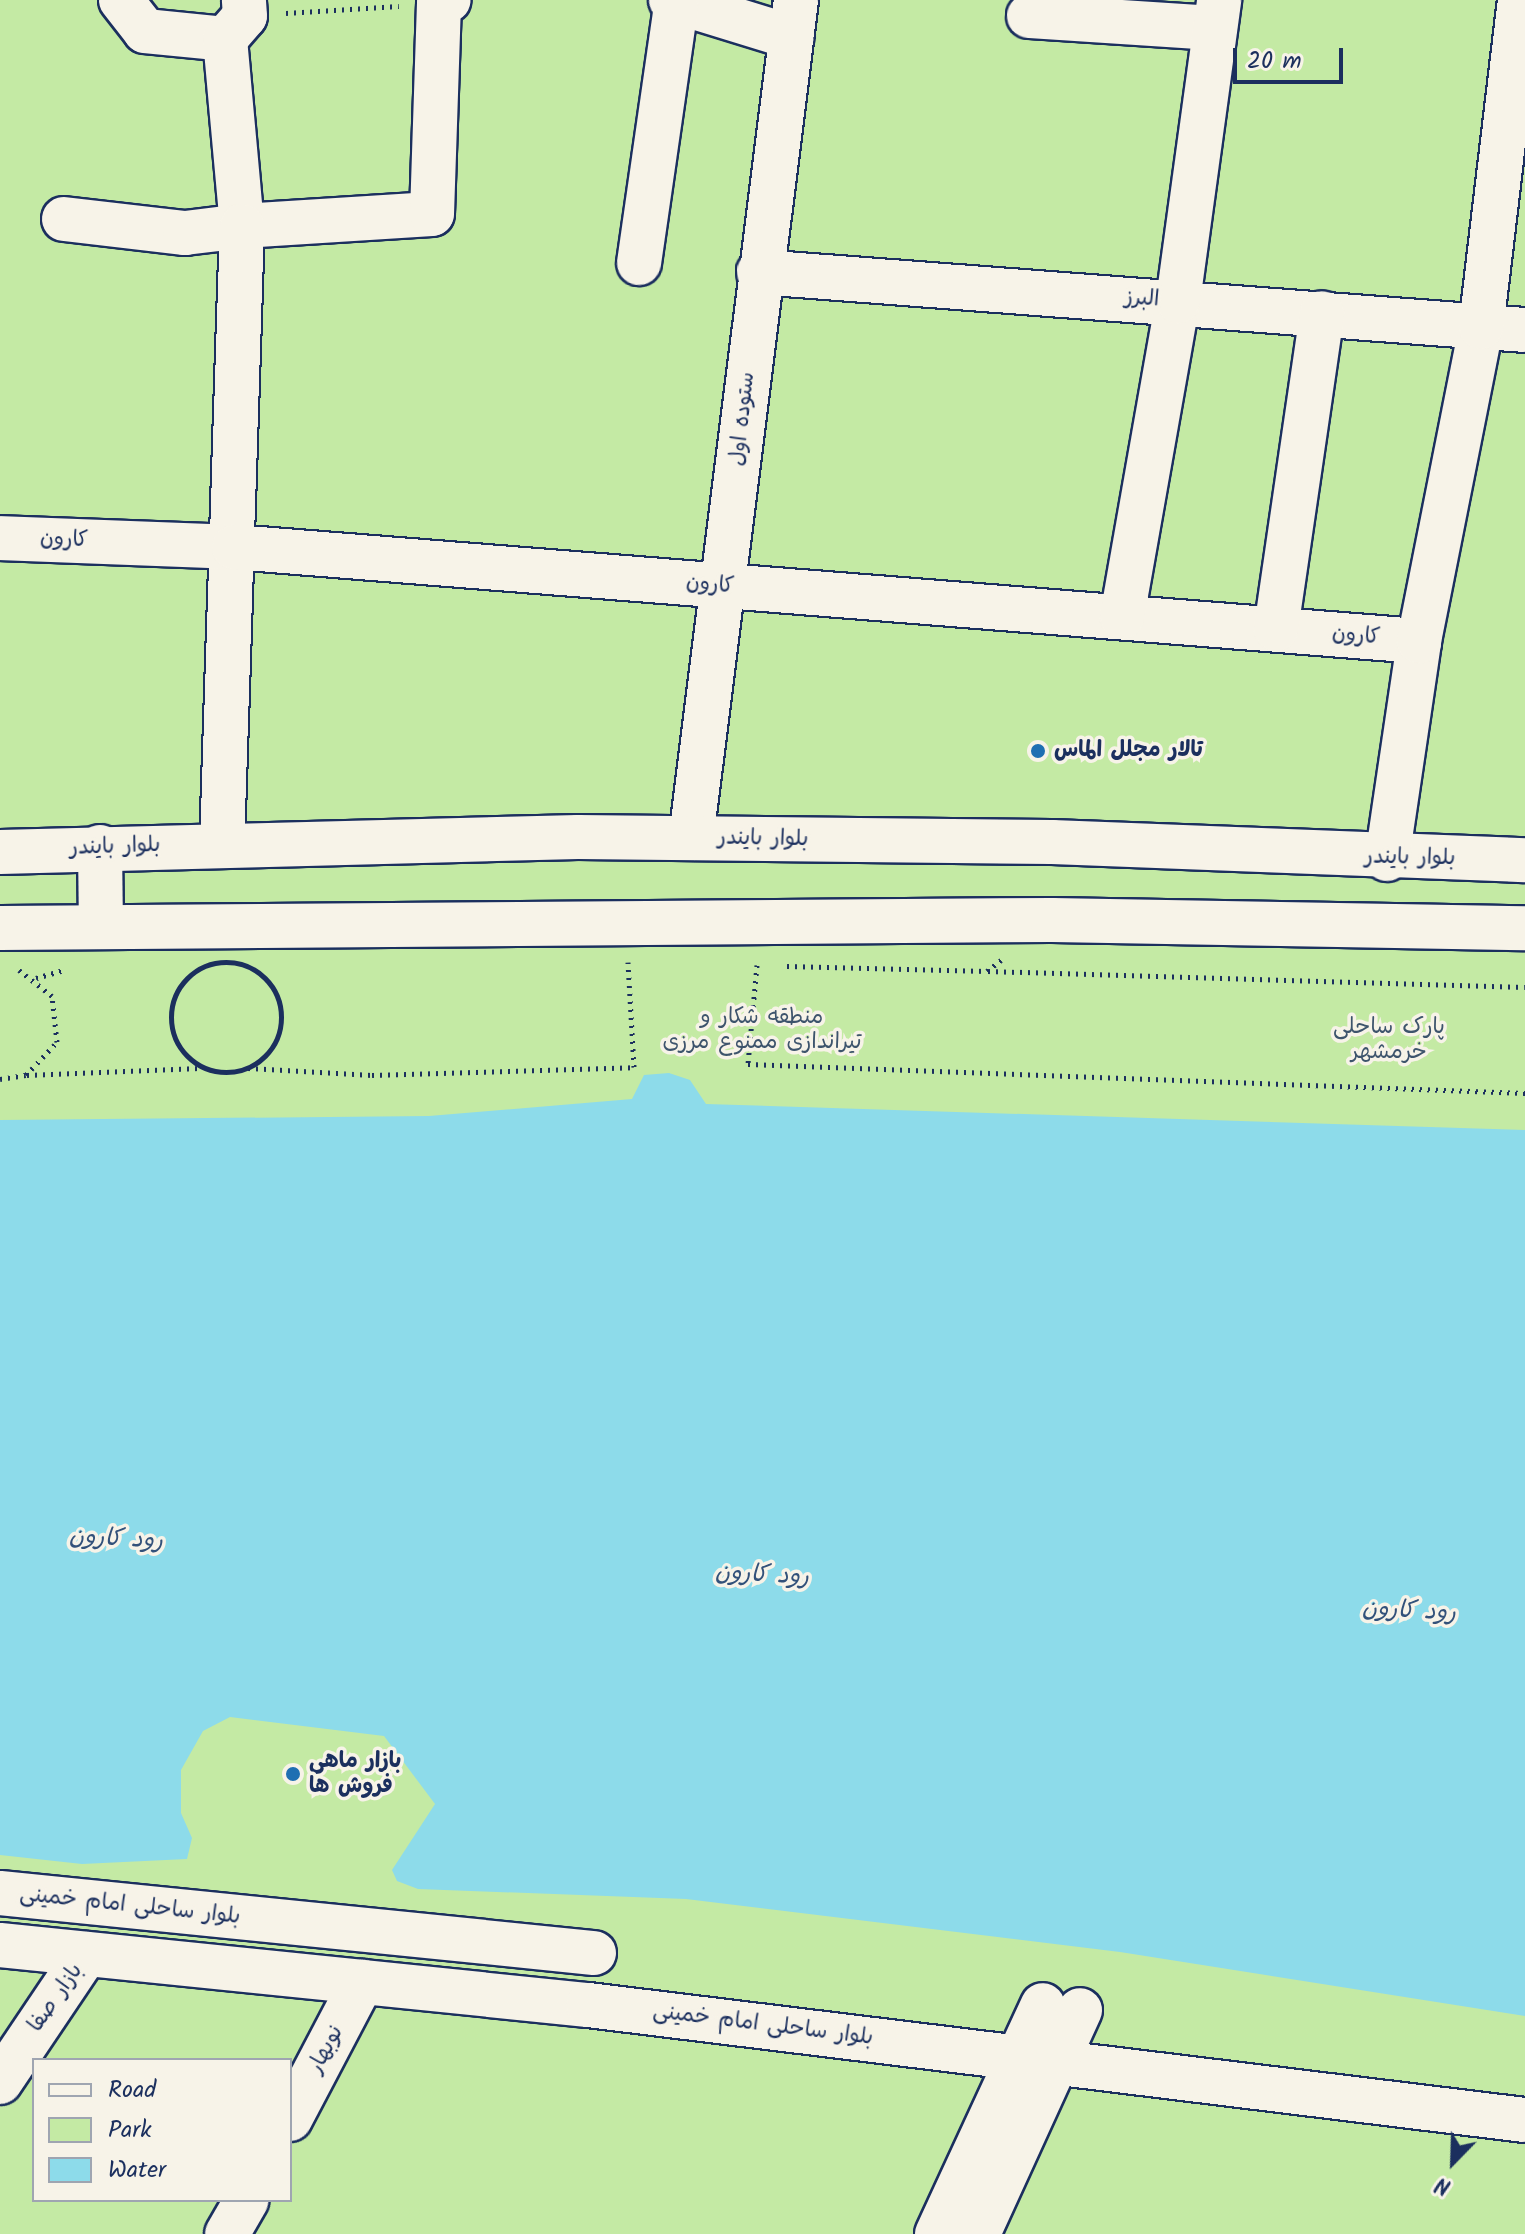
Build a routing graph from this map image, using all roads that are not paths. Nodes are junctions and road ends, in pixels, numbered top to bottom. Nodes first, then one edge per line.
1 (121, 0) edge
2 (1520, 0) edge
3 (442, 1) edge
4 (674, 2) edge
5 (1217, 14) edge
6 (1029, 16) dead end
7 (238, 18) edge
8 (793, 18) edge
9 (64, 219) dead end
10 (242, 226) junction
11 (639, 263) dead end
12 (759, 272) junction
13 (1178, 301) junction
14 (1322, 313) junction
15 (1481, 327) junction
16 (1525, 330) edge
17 (0, 538) edge
18 (234, 547) junction
19 (724, 586) junction
20 (1122, 617) junction
21 (1276, 629) junction
22 (1419, 641) junction
23 (691, 838) junction
24 (222, 844) junction
25 (100, 847) junction
26 (0, 852) edge
27 (1387, 859) junction
28 (1518, 860) edge
29 (101, 925) junction
30 (0, 928) edge
31 (1518, 928) edge
32 (0, 1893) edge
33 (0, 1945) edge
34 (594, 1953) dead end
35 (86, 1954) junction
36 (362, 1982) junction
37 (1061, 2008) dead end
38 (1038, 2058) junction
39 (0, 2082) edge
40 (292, 2115) edge
41 (1525, 2120) edge
42 (246, 2202) edge
43 (227, 2234) edge
44 (937, 2234) edge
45 (978, 2234) edge

1 - 7 street
2 - 15 street
3 - 10 street
4 - 8 street
4 - 11 street
5 - 6 street
5 - 13 street
7 - 10 street
8 - 12 street, ستوده اول
9 - 10 street
10 - 18 street
12 - 13 street, البرز
12 - 19 street, ستوده اول
13 - 14 street, البرز
13 - 20 street
14 - 15 street, البرز
14 - 21 street
15 - 16 street, البرز
15 - 22 street
17 - 18 street, کارون
18 - 19 street, کارون
18 - 24 street
19 - 20 street, کارون
19 - 23 street, ستوده اول
20 - 21 street, کارون
21 - 22 street, کارون
22 - 27 street
23 - 24 street, بلوار بایندر
23 - 27 street, بلوار بایندر
24 - 25 street, بلوار بایندر
25 - 26 street, بلوار بایندر
25 - 29 street
27 - 28 street, بلوار بایندر
28 - 31 street
29 - 30 street
29 - 31 street
32 - 34 street, بلوار ساحلی امام خمینی
33 - 35 street, بلوار ساحلی امام خمینی
35 - 36 street, بلوار ساحلی امام خمینی
35 - 39 street, بازار صفا
36 - 38 street, بلوار ساحلی امام خمینی
36 - 40 street, نوبهار
37 - 38 street
38 - 41 street, بلوار ساحلی امام خمینی
38 - 44 street
38 - 45 street
42 - 43 street

